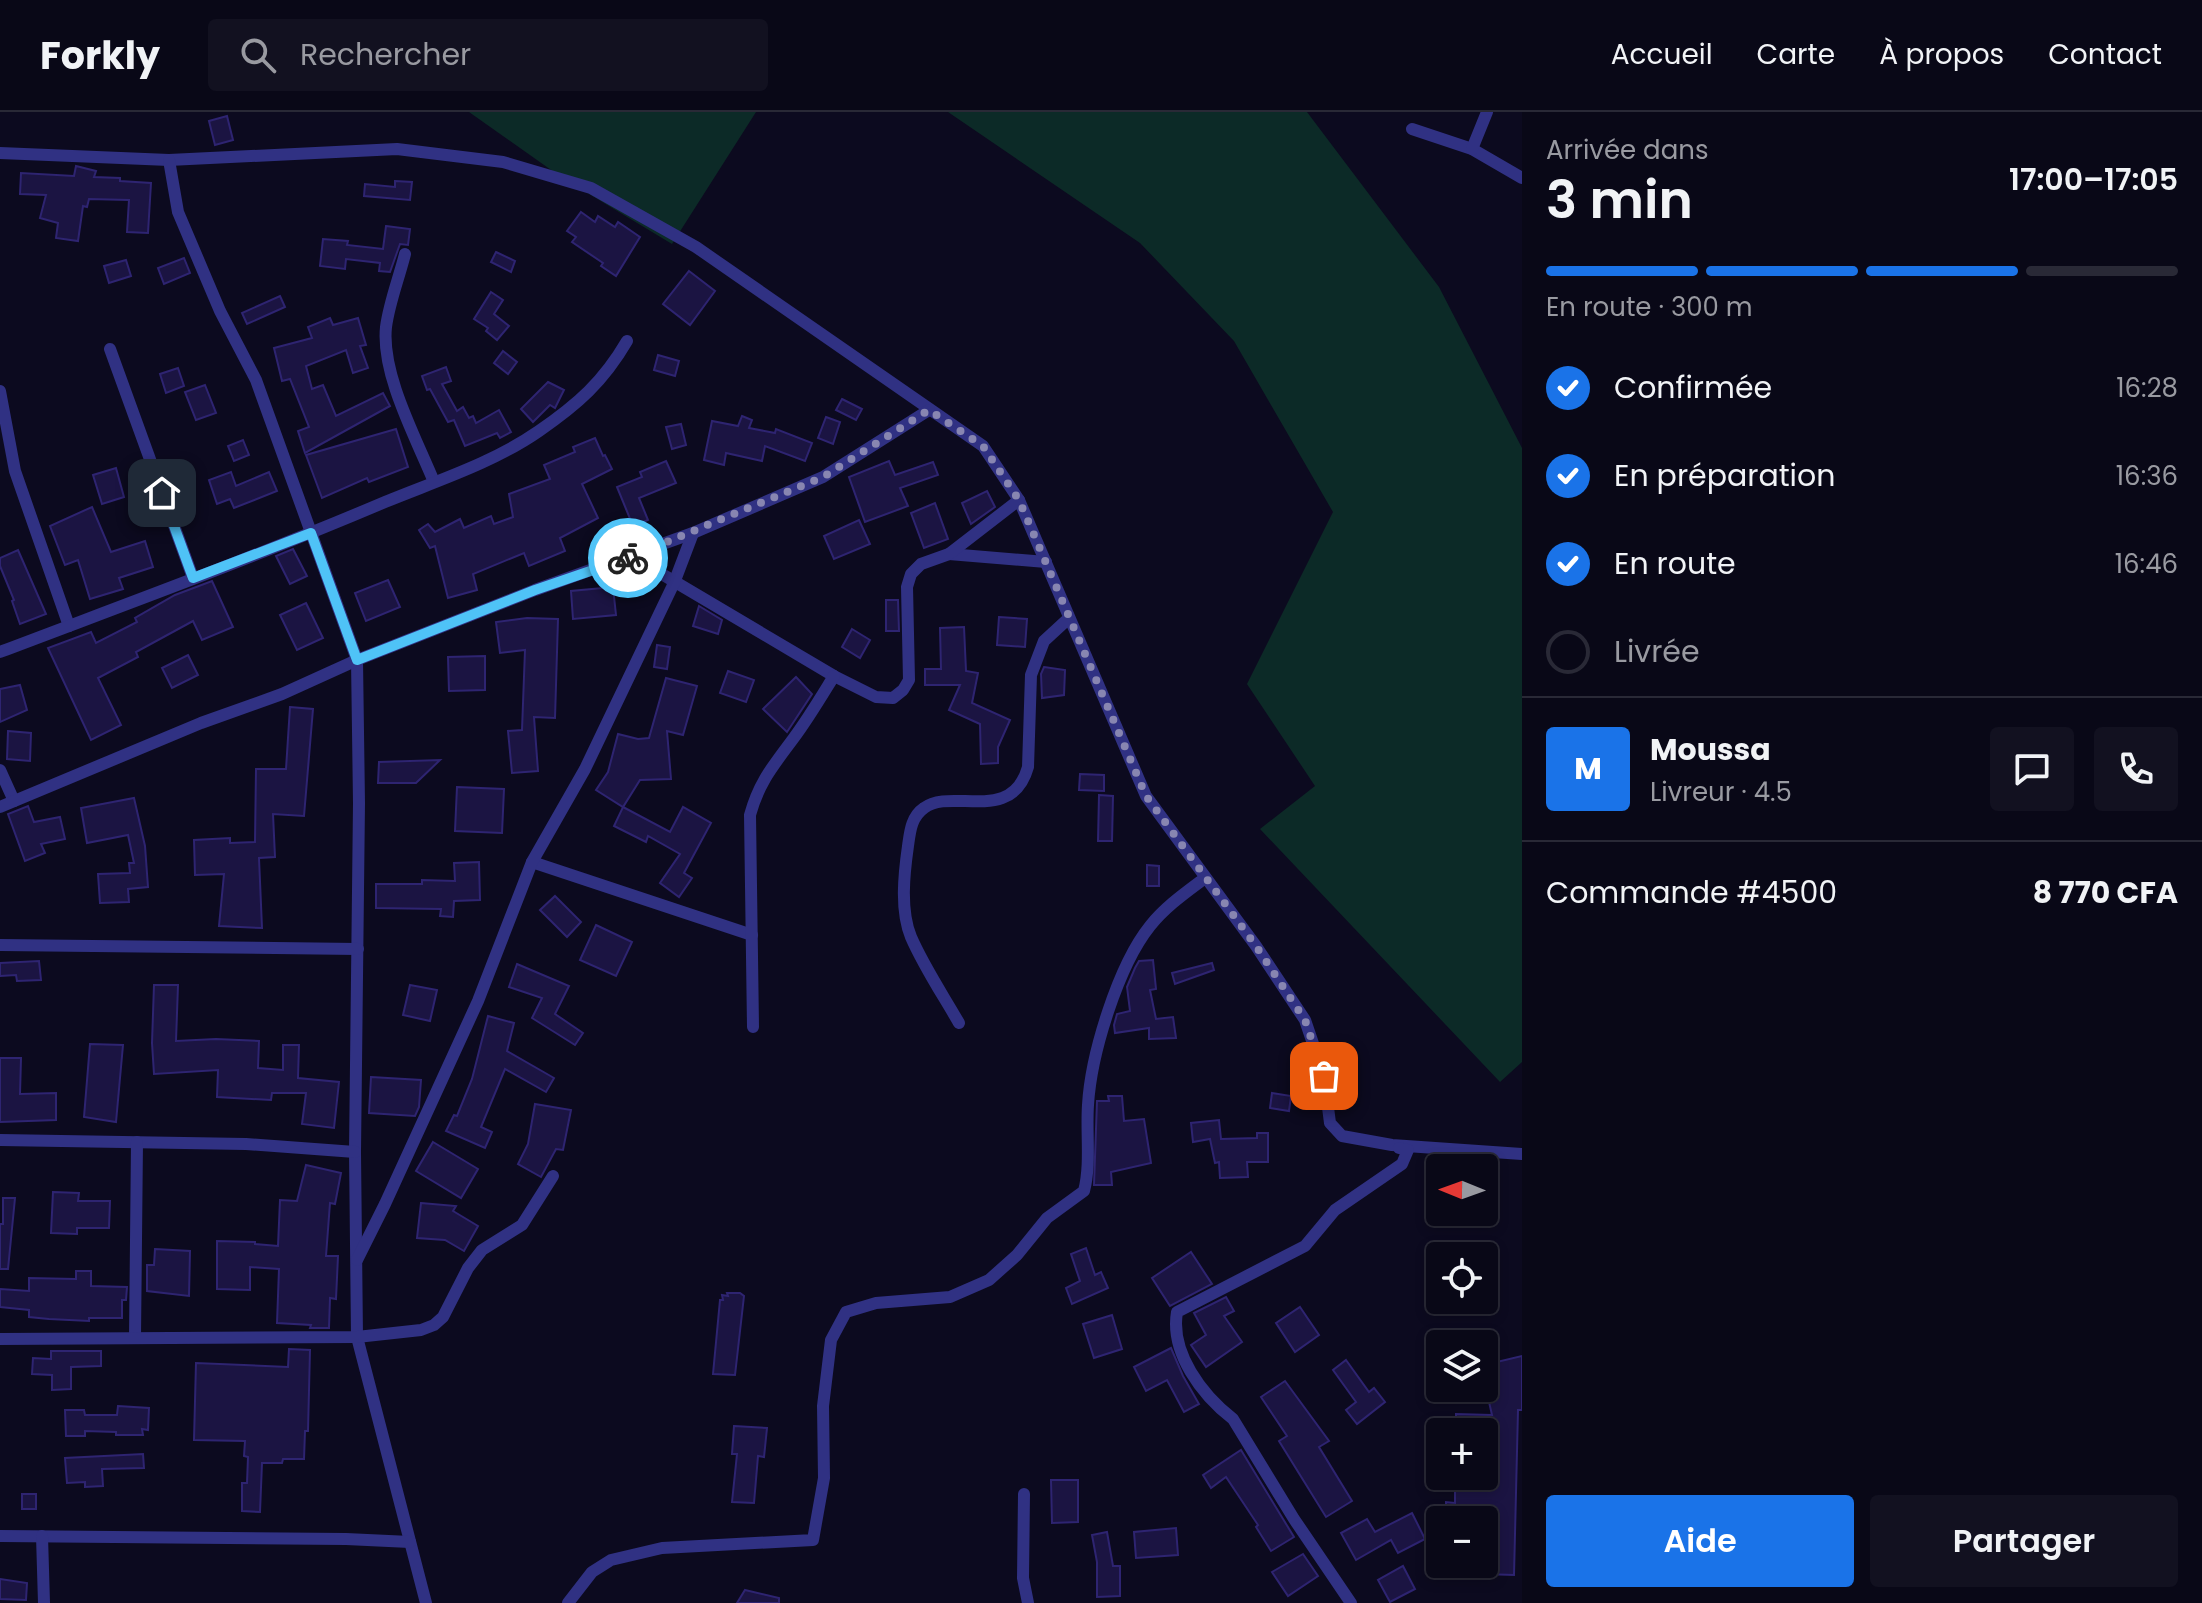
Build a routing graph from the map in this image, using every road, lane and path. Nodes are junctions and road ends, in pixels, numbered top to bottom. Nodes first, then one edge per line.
1 (1487, 112) edge
2 (1412, 129) dead end
3 (1472, 149) junction
4 (0, 153) edge
5 (169, 160) junction
6 (1522, 178) edge
7 (405, 254) dead end
8 (627, 341) dead end
9 (110, 349) dead end
10 (0, 391) edge
11 (929, 410) junction
12 (434, 482) junction
13 (1019, 500) junction
14 (311, 533) junction
15 (693, 533) junction
16 (949, 554) junction
17 (633, 557) junction
18 (1046, 562) junction
19 (193, 578) junction
20 (674, 583) junction
21 (1069, 618) junction
22 (69, 626) junction
23 (0, 652) edge
24 (357, 660) junction
25 (834, 676) junction
26 (0, 770) edge
27 (14, 801) junction
28 (0, 807) edge
29 (532, 862) junction
30 (1205, 878) junction
31 (752, 935) junction
32 (0, 945) edge
33 (358, 949) junction
34 (959, 1023) dead end
35 (753, 1027) dead end
36 (0, 1140) edge
37 (137, 1142) junction
38 (1392, 1145) junction
39 (355, 1152) junction
40 (1522, 1154) edge
41 (553, 1176) dead end
42 (356, 1262) junction
43 (357, 1337) junction
44 (135, 1338) junction
45 (0, 1339) edge
46 (1024, 1494) dead end
47 (0, 1536) edge
48 (42, 1536) junction
49 (410, 1542) junction
50 (44, 1603) edge
51 (426, 1603) edge
52 (568, 1603) edge
53 (1028, 1603) edge
54 (1351, 1603) edge

1 - 3 street
2 - 3 street
3 - 6 street
4 - 5 street
5 - 11 street
5 - 14 street
7 - 12 street
8 - 12 street
9 - 19 street
10 - 22 street
11 - 13 street
11 - 15 street
12 - 14 street
13 - 16 street
13 - 18 street
14 - 19 street
14 - 24 street
15 - 17 street
15 - 20 street
16 - 18 street
16 - 25 street
17 - 20 street
17 - 24 street
18 - 21 street
19 - 22 street
20 - 25 street
20 - 29 street
21 - 30 street
21 - 34 street
22 - 23 street
24 - 27 street
24 - 33 street
25 - 31 street
26 - 27 street
27 - 28 street
29 - 31 street
29 - 42 street
30 - 38 street
30 - 52 street
31 - 35 street
32 - 33 street
33 - 39 street
36 - 37 street
37 - 39 street
37 - 44 street
38 - 40 street
38 - 54 street
39 - 42 street
41 - 43 street
42 - 43 street
43 - 44 street
43 - 49 street
44 - 45 street
46 - 53 street
47 - 48 street
48 - 49 street
48 - 50 street
49 - 51 street

